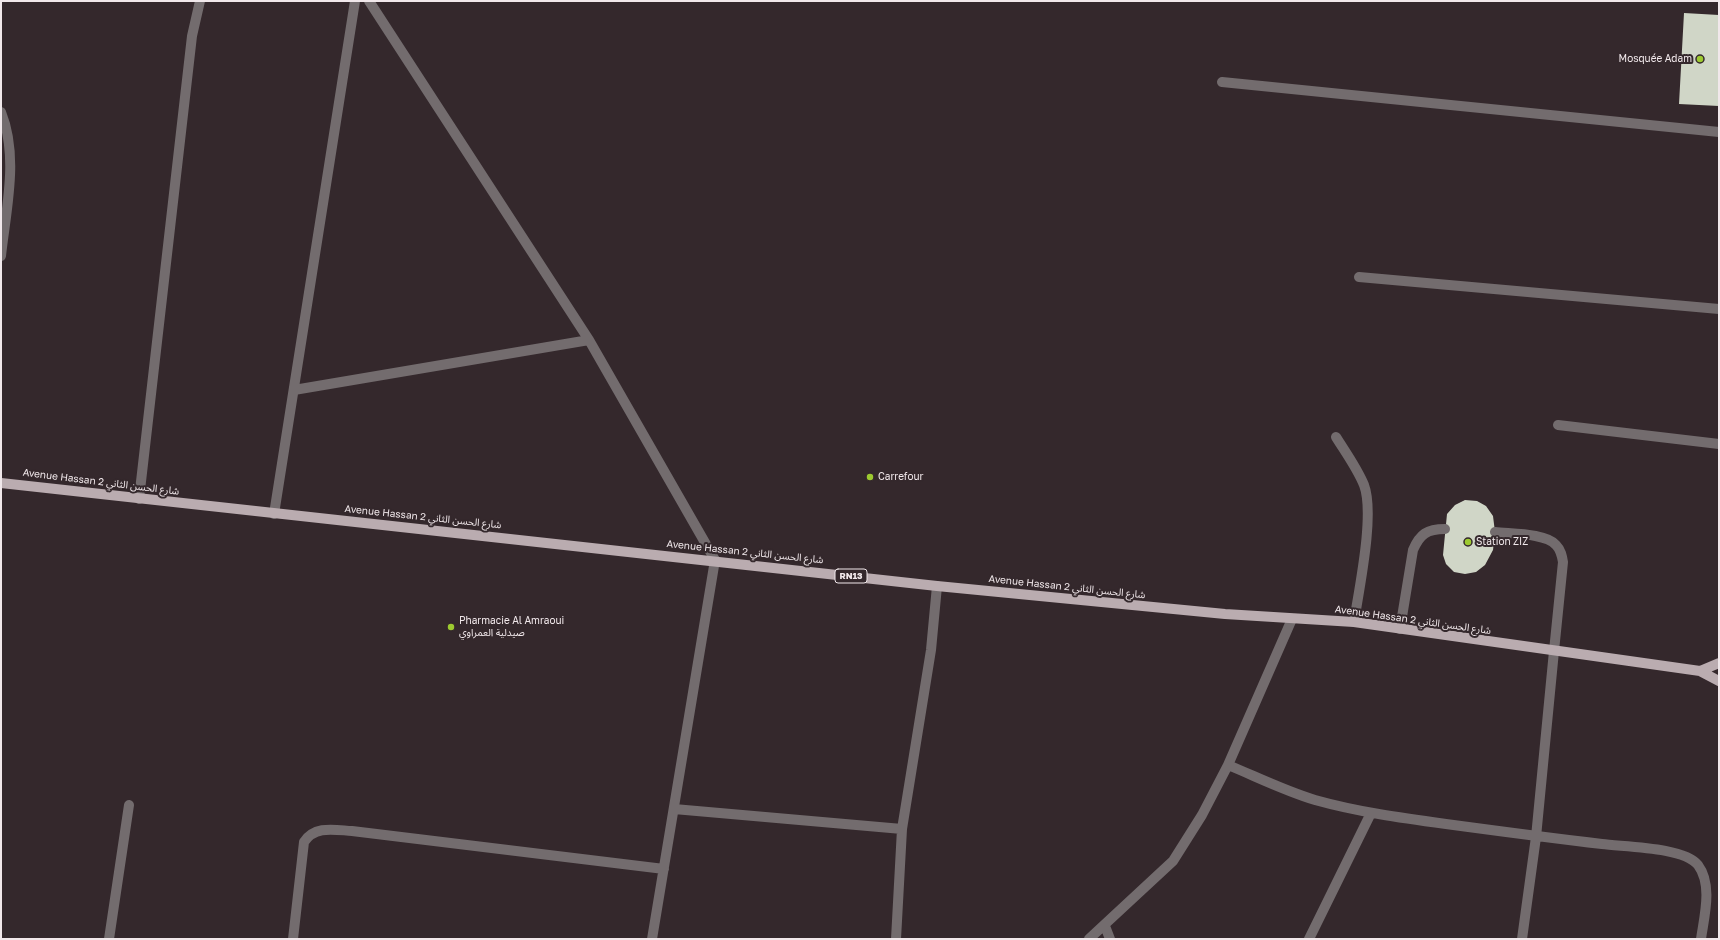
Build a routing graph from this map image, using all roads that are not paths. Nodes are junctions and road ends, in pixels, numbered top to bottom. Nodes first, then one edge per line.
1 (200, 1) edge
2 (355, 1) edge
3 (369, 1) edge
4 (1222, 82) dead end
5 (1, 112) edge
6 (1719, 132) edge
7 (1, 256) edge
8 (1359, 277) dead end
9 (1719, 309) edge
10 (589, 340) junction
11 (294, 390) junction
12 (1558, 425) dead end
13 (1336, 437) dead end
14 (1719, 444) edge
15 (1, 483) edge
16 (139, 499) junction
17 (274, 514) junction
18 (1445, 529) dead end
19 (1495, 532) dead end
20 (715, 560) junction
21 (936, 586) junction
22 (1292, 619) junction
23 (1354, 622) junction
24 (1400, 629) junction
25 (1554, 652) junction
26 (1719, 663) edge
27 (1700, 671) junction
28 (1719, 681) edge
29 (1228, 764) junction
30 (129, 805) dead end
31 (674, 809) junction
32 (1371, 813) junction
33 (902, 829) junction
34 (1536, 837) junction
35 (664, 869) junction
36 (1104, 926) junction
37 (109, 939) edge
38 (293, 939) edge
39 (652, 939) edge
40 (896, 939) edge
41 (1089, 939) edge
42 (1110, 939) edge
43 (1309, 939) edge
44 (1522, 939) edge
45 (1701, 939) edge

1 - 16 street
2 - 11 street
3 - 10 street
4 - 6 street
5 - 7 street
8 - 9 street
10 - 11 street
10 - 20 street
11 - 17 street
12 - 14 street
13 - 23 street
15 - 16 main road, Avenue Hassan 2 شارع الحسن الثاني / RN13
16 - 17 main road, Avenue Hassan 2 شارع الحسن الثاني / RN13
17 - 20 main road, Avenue Hassan 2 شارع الحسن الثاني / RN13
18 - 24 street
19 - 25 street
20 - 21 main road, Avenue Hassan 2 شارع الحسن الثاني / RN13
20 - 31 street
21 - 22 main road, Avenue Hassan 2 شارع الحسن الثاني / RN13
21 - 33 street
22 - 23 main road, Avenue Hassan 2 شارع الحسن الثاني / RN13
22 - 29 street
23 - 24 main road, Avenue Hassan 2 شارع الحسن الثاني / RN13
24 - 25 main road, Avenue Hassan 2 شارع الحسن الثاني / RN13
25 - 27 main road, Avenue Hassan 2 شارع الحسن الثاني / RN13
25 - 34 street
26 - 27 main road
27 - 28 main road, Avenue Hassan 2 شارع الحسن الثاني / RN13
29 - 32 street
29 - 36 street
30 - 37 street
31 - 33 street
31 - 35 street
32 - 34 street
32 - 43 street
33 - 40 street
34 - 44 street
34 - 45 street
35 - 38 street
35 - 39 street
36 - 41 street
36 - 42 street

